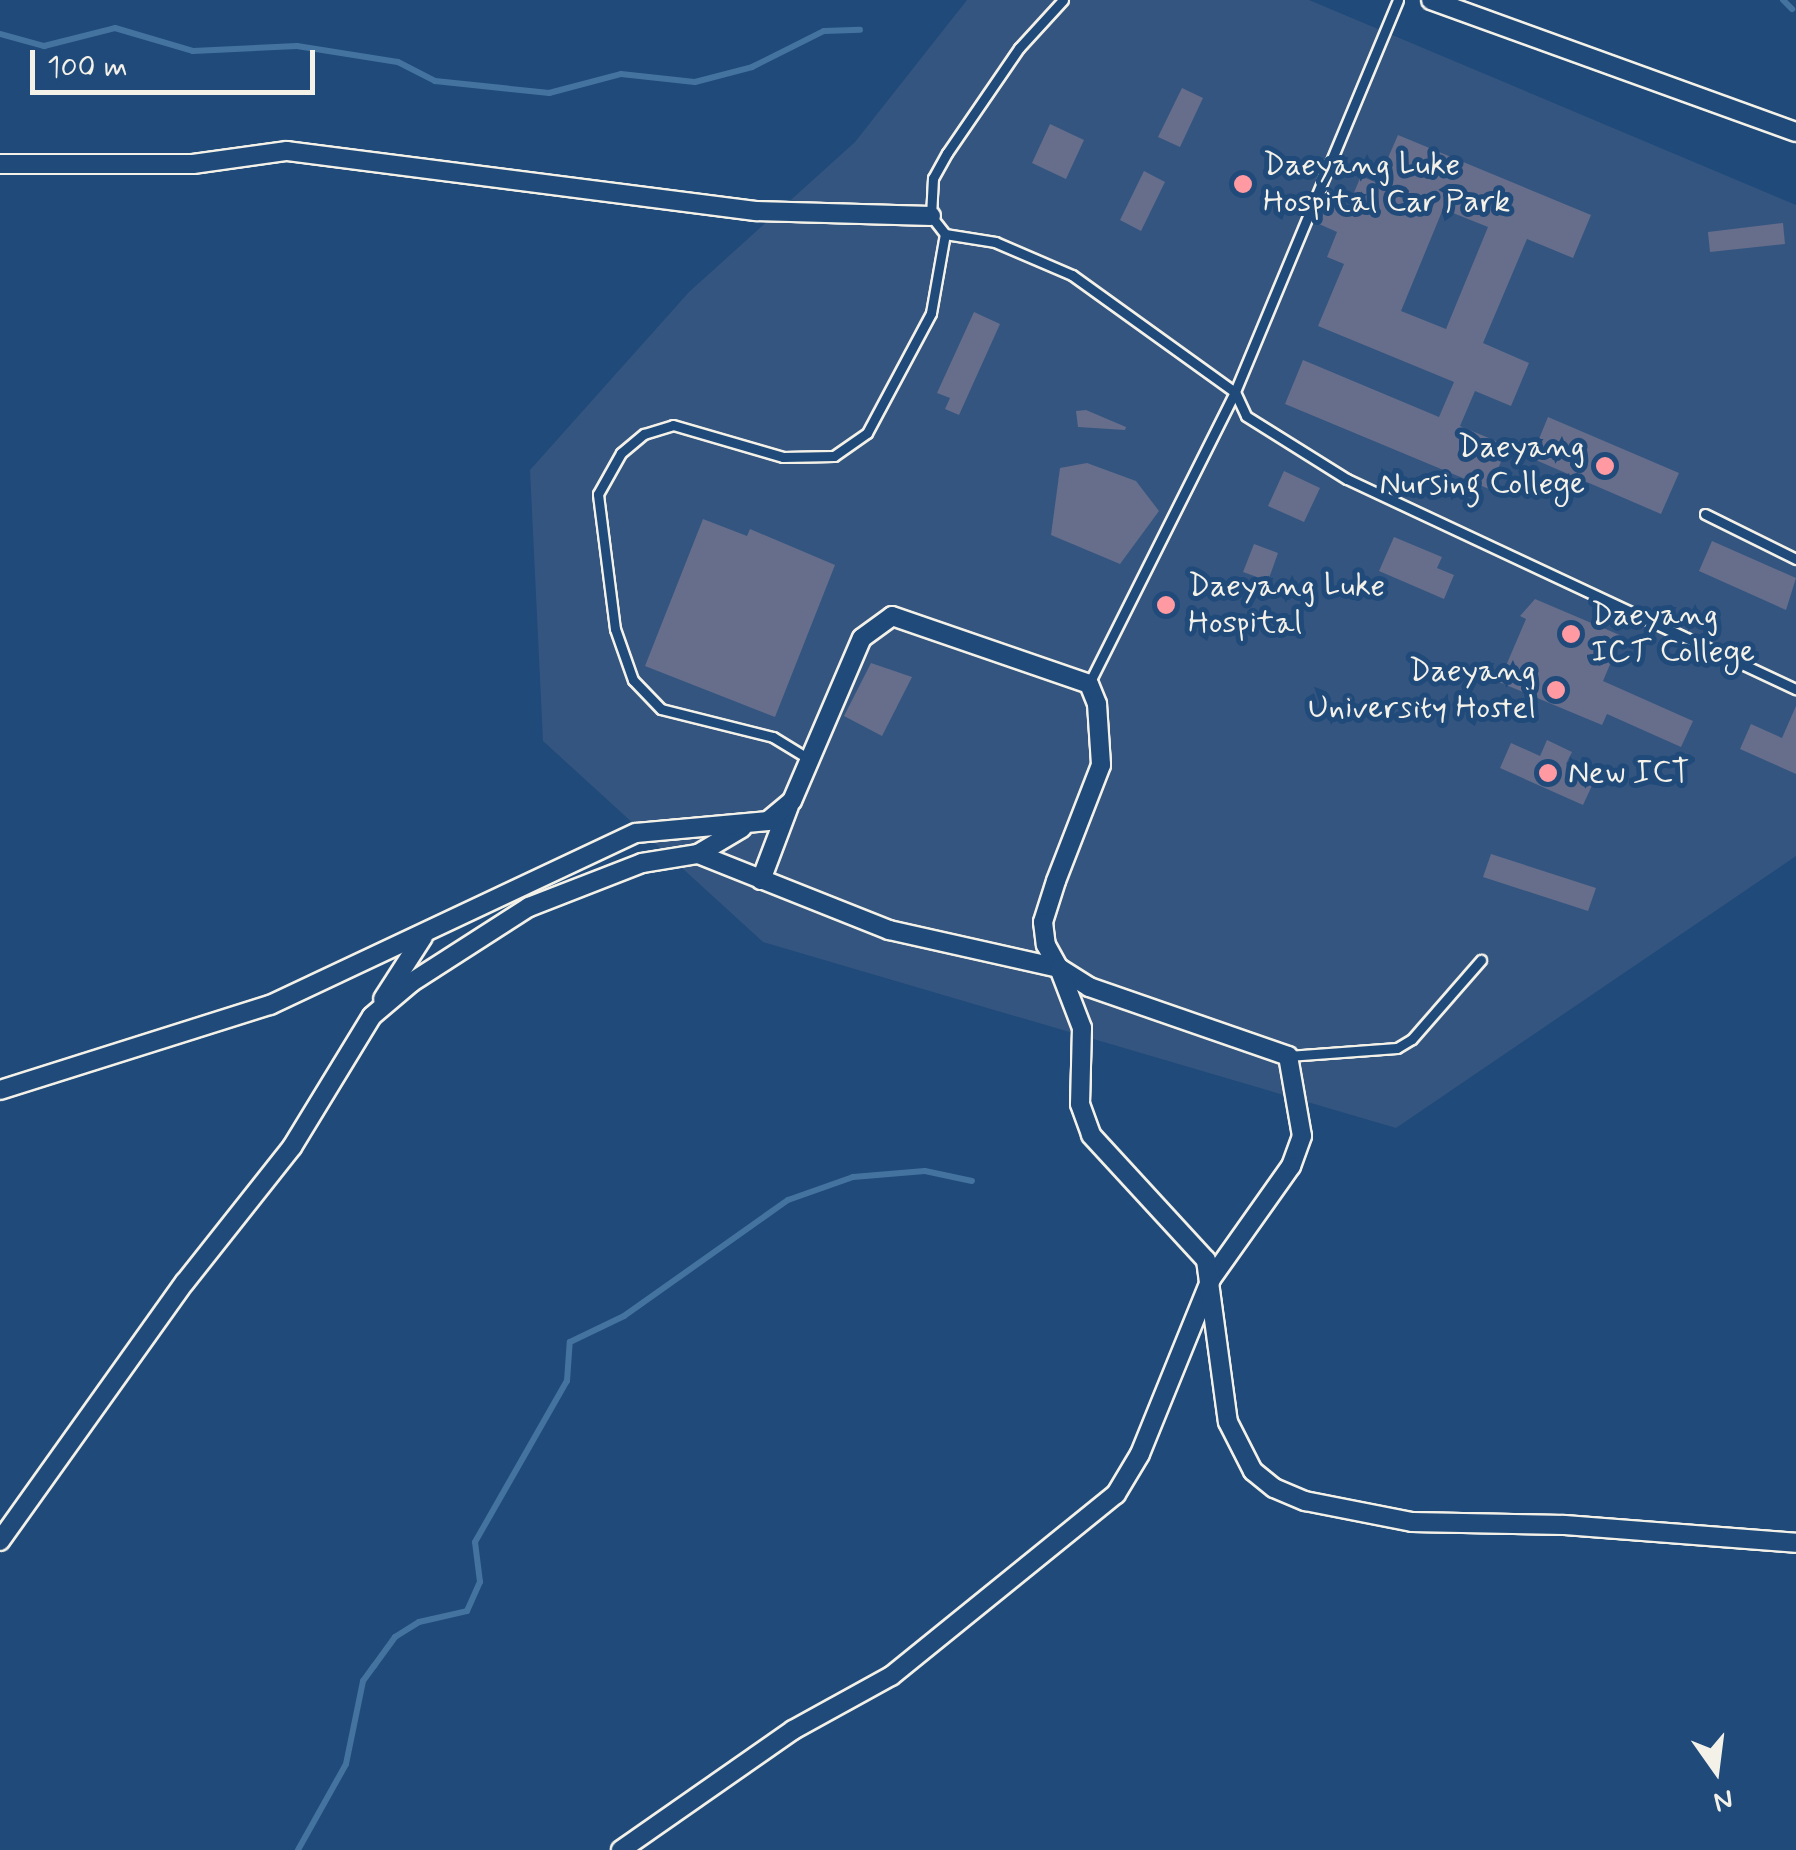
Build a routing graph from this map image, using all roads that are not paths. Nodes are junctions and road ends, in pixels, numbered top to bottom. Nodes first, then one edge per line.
1 (1063, 0) edge
2 (1398, 0) edge
3 (1431, 0) edge
4 (1796, 132) edge
5 (0, 164) edge
6 (931, 216) junction
7 (944, 234) junction
8 (1235, 392) junction
9 (1705, 514) dead end
10 (1796, 559) edge
11 (1089, 684) junction
12 (1796, 690) edge
13 (811, 760) junction
14 (792, 801) junction
15 (743, 827) junction
16 (698, 854) junction
17 (761, 880) junction
18 (424, 936) junction
19 (1481, 960) dead end
20 (1058, 968) junction
21 (372, 1016) junction
22 (1288, 1056) junction
23 (0, 1090) edge
24 (1211, 1279) junction
25 (0, 1541) edge
26 (1796, 1543) edge
27 (621, 1850) edge

1 - 6 lane
2 - 8 lane
3 - 4 street
5 - 6 street
6 - 7 lane
7 - 8 lane
7 - 13 lane
8 - 11 lane
8 - 12 lane
9 - 10 lane
11 - 13 street
11 - 20 street
13 - 14 street
14 - 15 street
14 - 17 street
15 - 16 street
15 - 18 street
16 - 17 street
16 - 21 street
17 - 20 street
18 - 21 street
18 - 23 street
19 - 22 lane
20 - 22 street
20 - 24 street
21 - 25 street
22 - 24 street
24 - 26 street
24 - 27 street

